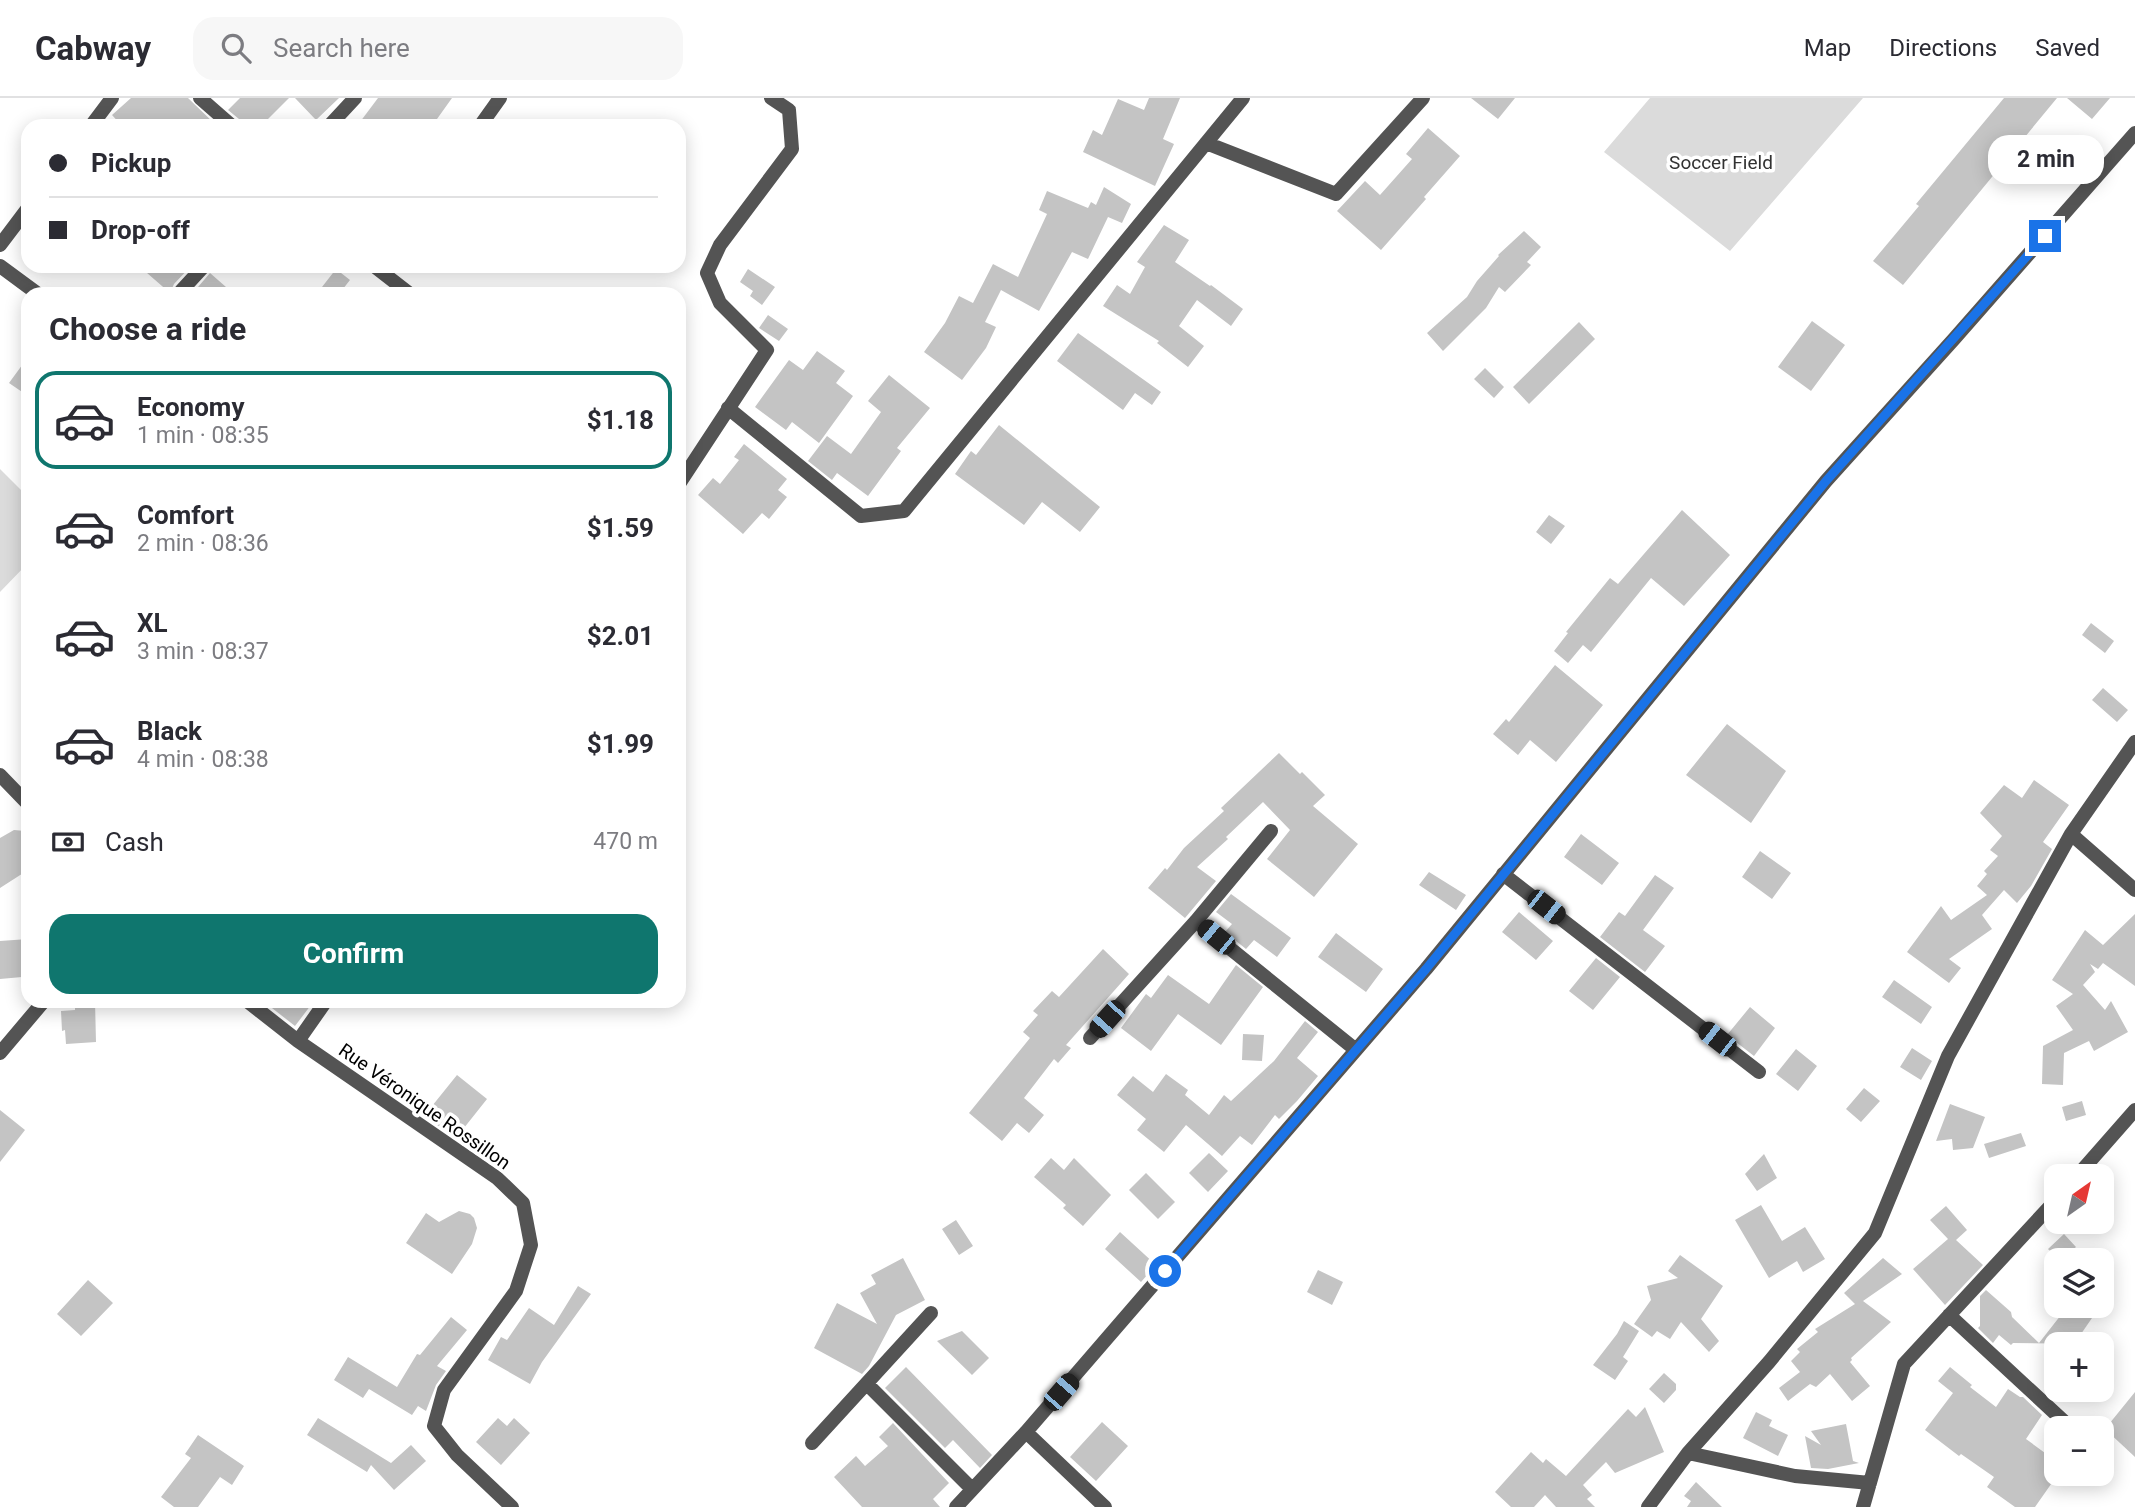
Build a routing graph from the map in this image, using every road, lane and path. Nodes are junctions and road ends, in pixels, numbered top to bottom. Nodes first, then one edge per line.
1 (112, 98) edge
2 (200, 98) edge
3 (355, 98) edge
4 (500, 98) edge
5 (771, 98) edge
6 (1243, 98) edge
7 (1423, 98) edge
8 (96, 119) edge
9 (224, 119) edge
10 (336, 119) edge
11 (485, 119) edge
12 (2135, 133) edge
13 (1206, 144) junction
14 (21, 217) edge
15 (0, 245) edge
16 (0, 266) edge
17 (198, 273) edge
18 (386, 273) edge
19 (28, 287) edge
20 (185, 287) edge
21 (402, 287) edge
22 (728, 408) junction
23 (686, 473) edge
24 (2135, 742) edge
25 (2, 781) edge
26 (21, 798) edge
27 (1271, 831) dead end
28 (2071, 834) junction
29 (1503, 874) junction
30 (2135, 890) edge
31 (1196, 921) junction
32 (38, 1008) edge
33 (256, 1008) edge
34 (321, 1008) edge
35 (1090, 1038) dead end
36 (298, 1041) junction
37 (1356, 1050) junction
38 (0, 1053) edge
39 (1759, 1072) dead end
40 (2135, 1110) edge
41 (2088, 1164) edge
42 (2044, 1213) edge
43 (931, 1313) dead end
44 (1949, 1315) junction
45 (867, 1384) junction
46 (2058, 1416) edge
47 (1026, 1432) junction
48 (812, 1443) dead end
49 (1688, 1453) junction
50 (1870, 1483) junction
51 (972, 1489) junction
52 (512, 1507) edge
53 (956, 1507) edge
54 (1105, 1507) edge
55 (1648, 1507) edge
56 (1863, 1507) edge

1 - 8 street
2 - 9 street
3 - 10 street
4 - 11 street
5 - 22 street
6 - 13 street
7 - 13 street
12 - 29 street
13 - 22 street
14 - 15 street
16 - 19 street
17 - 20 street
18 - 21 street
22 - 23 street
24 - 28 street
25 - 26 street
27 - 31 street
28 - 30 street
28 - 49 street
29 - 37 street
29 - 39 street
31 - 35 street
31 - 37 street
32 - 38 street
33 - 36 street, Rue Véronique Rossillon
34 - 36 street
36 - 52 street, Rue Véronique Rossillon
37 - 47 street
40 - 41 street
42 - 44 street
43 - 45 street
44 - 46 street
44 - 50 street
45 - 48 street
45 - 51 street
47 - 51 street
47 - 54 street
49 - 50 street
49 - 55 street
50 - 56 street
51 - 53 street

